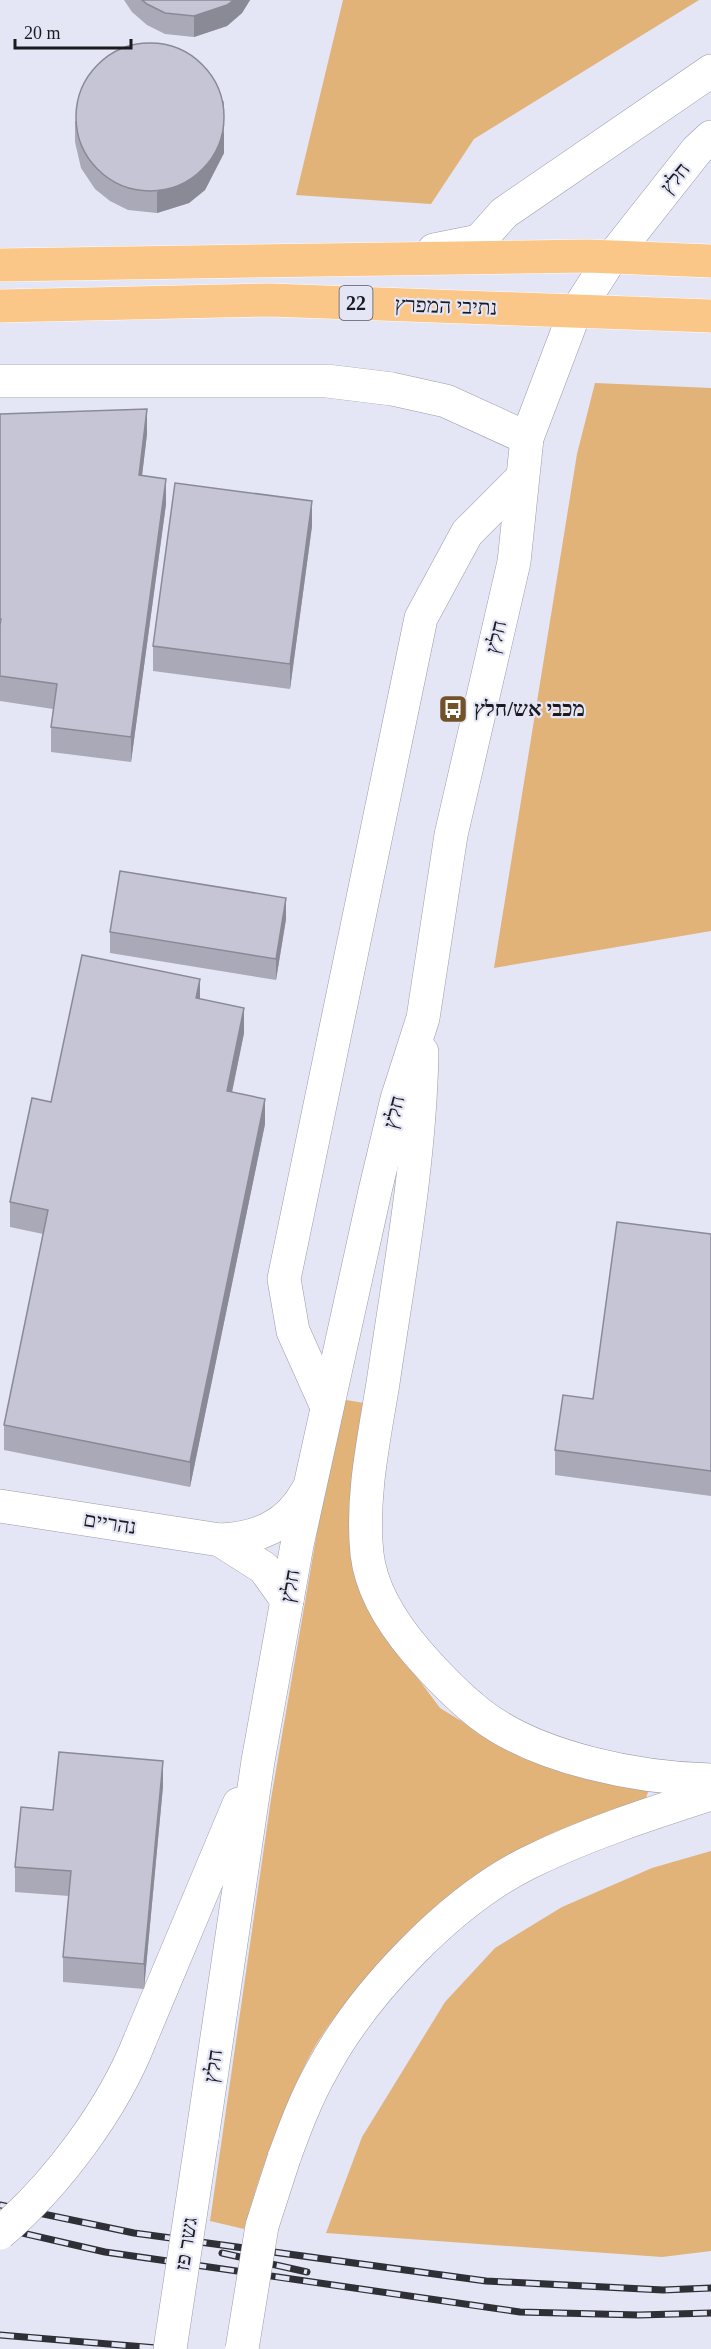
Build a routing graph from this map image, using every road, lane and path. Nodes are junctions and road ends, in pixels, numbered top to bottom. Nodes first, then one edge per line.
1 (711, 71) edge
2 (711, 137) edge
3 (0, 258) edge
4 (711, 261) edge
5 (0, 265) edge
6 (0, 306) edge
7 (711, 316) edge
8 (0, 381) edge
9 (527, 438) junction
10 (521, 479) junction
11 (423, 1017) junction
12 (327, 1407) junction
13 (314, 1474) junction
14 (0, 1506) edge
15 (220, 1540) junction
16 (287, 1600) junction
17 (258, 1761) junction
18 (711, 1780) edge
19 (711, 1794) edge
20 (202, 2138) joint
21 (0, 2233) edge
22 (170, 2349) edge
23 (242, 2349) edge

1 - 3 street
2 - 9 street, חלץ
4 - 5 highway, 22, bridge
6 - 7 highway, נתיבי המפרץ / 22, bridge
8 - 9 street
9 - 10 street, חלץ
10 - 11 street, חלץ
10 - 12 street
11 - 12 street, חלץ
11 - 18 street
12 - 13 street, חלץ
13 - 15 street
13 - 16 street, חלץ
14 - 15 street, נהריים
15 - 16 street
16 - 17 street, חלץ
17 - 20 street, חלץ
17 - 21 street, bridge
19 - 23 street, bridge
20 - 22 street, גשר פז, bridge

